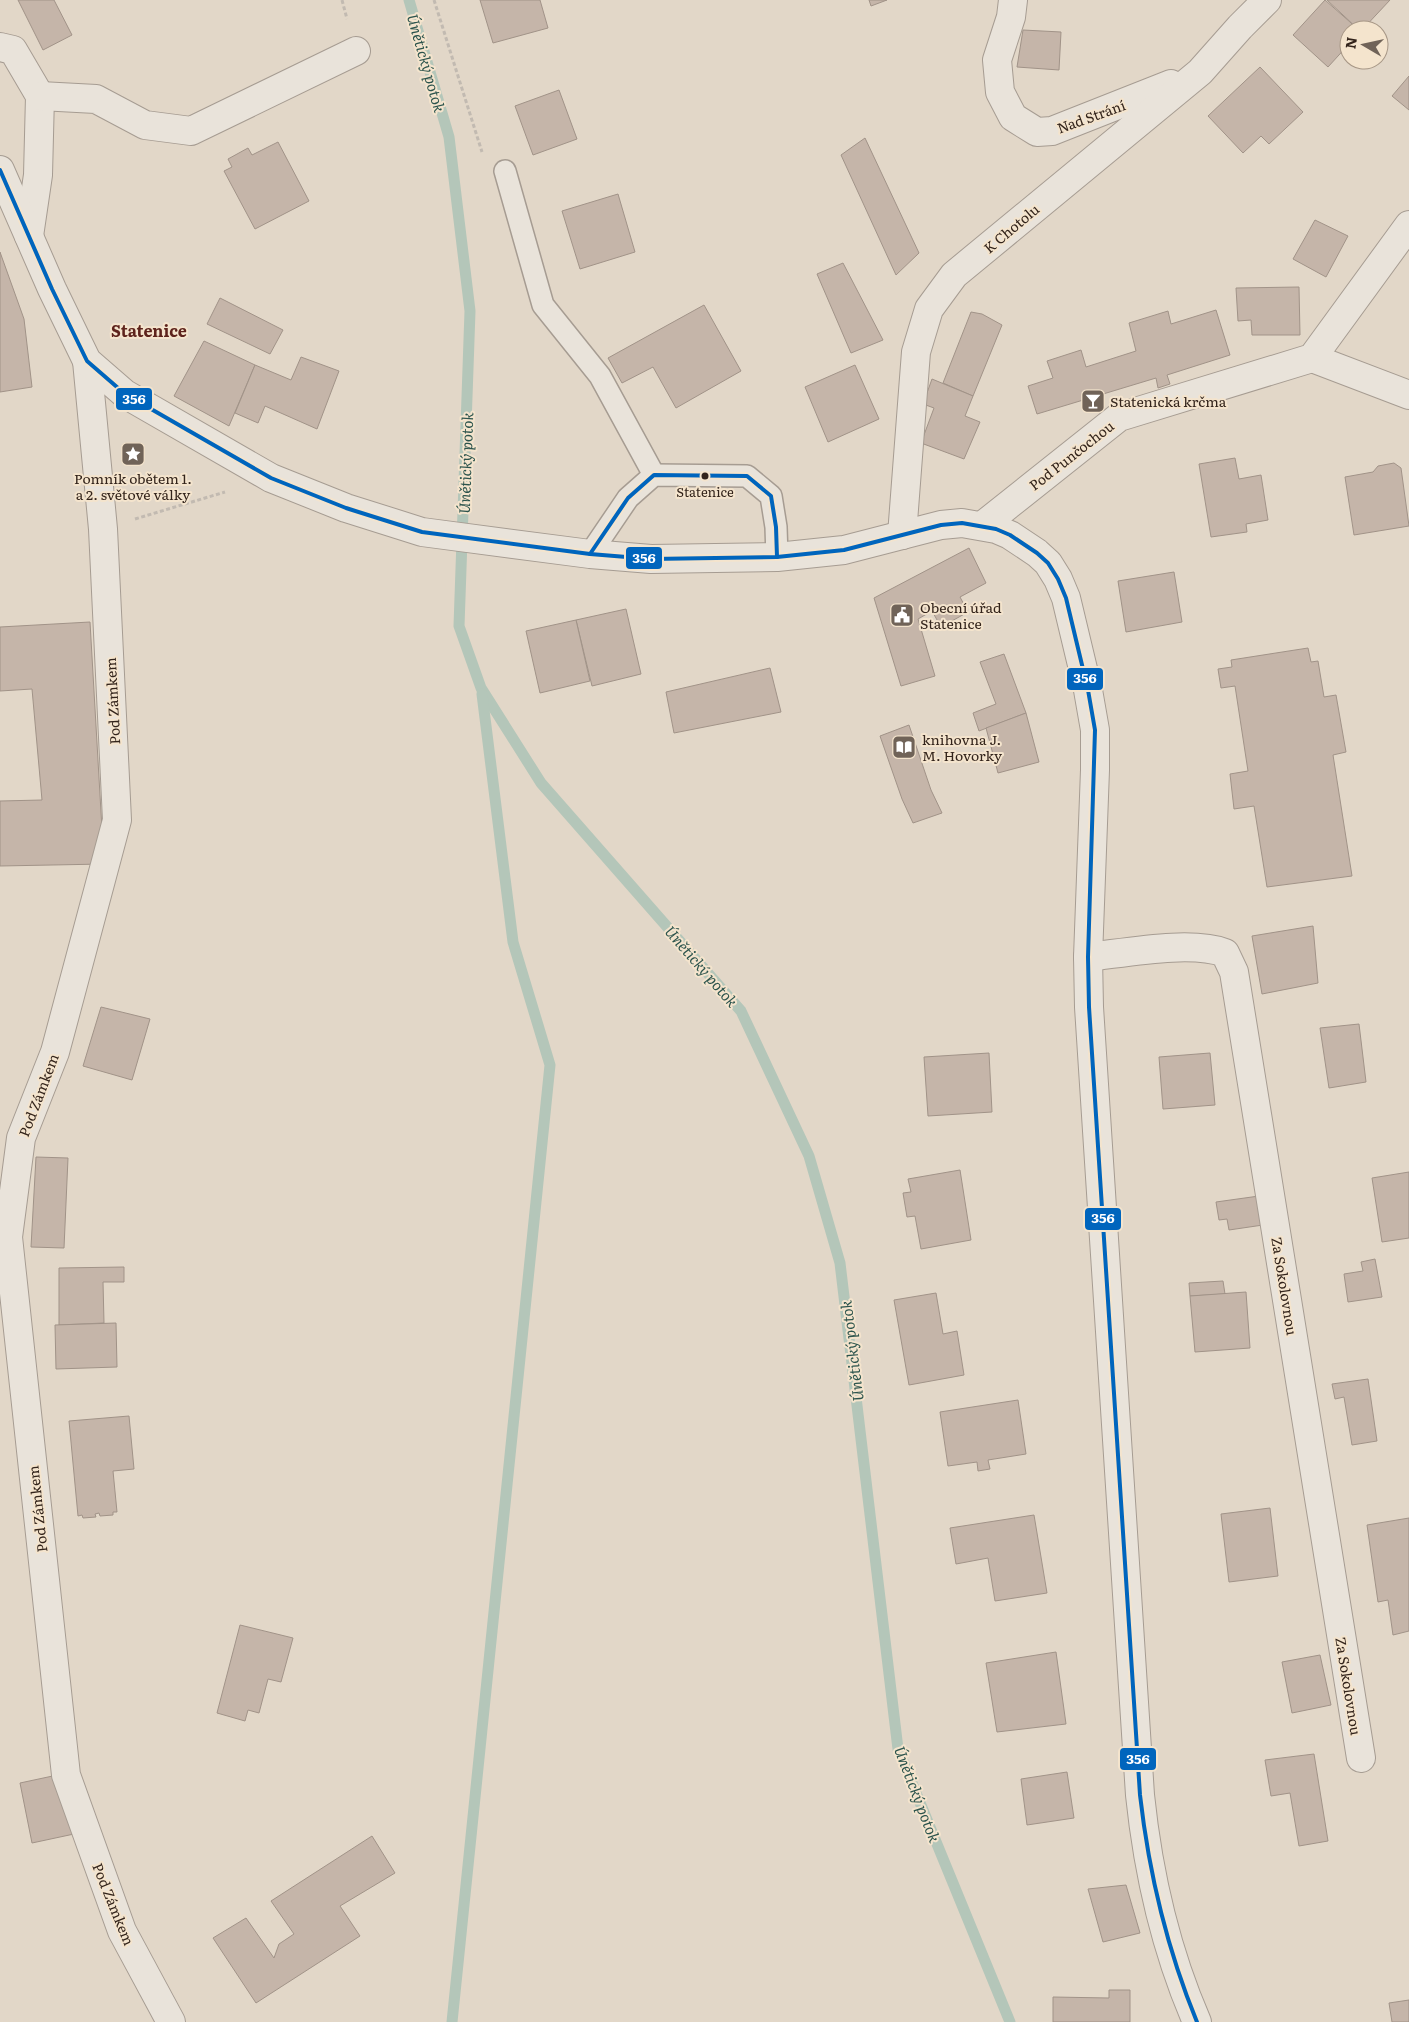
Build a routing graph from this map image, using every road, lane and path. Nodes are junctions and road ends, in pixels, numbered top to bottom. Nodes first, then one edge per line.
1 (434, 0) edge
2 (1013, 0) edge
3 (1267, 0) edge
4 (0, 46) edge
5 (356, 51) dead end
6 (1200, 72) junction
7 (40, 96) junction
8 (484, 159) dead end
9 (0, 170) edge
10 (505, 171) dead end
11 (1409, 225) edge
12 (29, 236) junction
13 (1312, 358) junction
14 (87, 360) junction
15 (1409, 395) edge
16 (654, 475) junction
17 (271, 478) junction
18 (982, 526) junction
19 (104, 529) junction
20 (902, 535) junction
21 (590, 554) junction
22 (777, 557) junction
23 (1088, 957) junction
24 (1361, 1758) dead end
25 (170, 2022) edge
26 (1197, 2022) edge

1 - 8 path
2 - 6 street, Nad Strání
3 - 6 street, K Chotolu
4 - 7 street
5 - 7 street
6 - 20 street, K Chotolu
7 - 12 street
9 - 12 street
10 - 16 lane
11 - 13 street
12 - 14 street
13 - 15 street
13 - 18 street, Pod Punčochou
14 - 17 street
14 - 19 street, Pod Zámkem
16 - 21 lane
16 - 22 lane
17 - 19 path
17 - 21 street
18 - 20 street
18 - 23 street
19 - 25 street, Pod Zámkem
20 - 22 street
21 - 22 street
23 - 24 street, Za Sokolovnou
23 - 26 street

